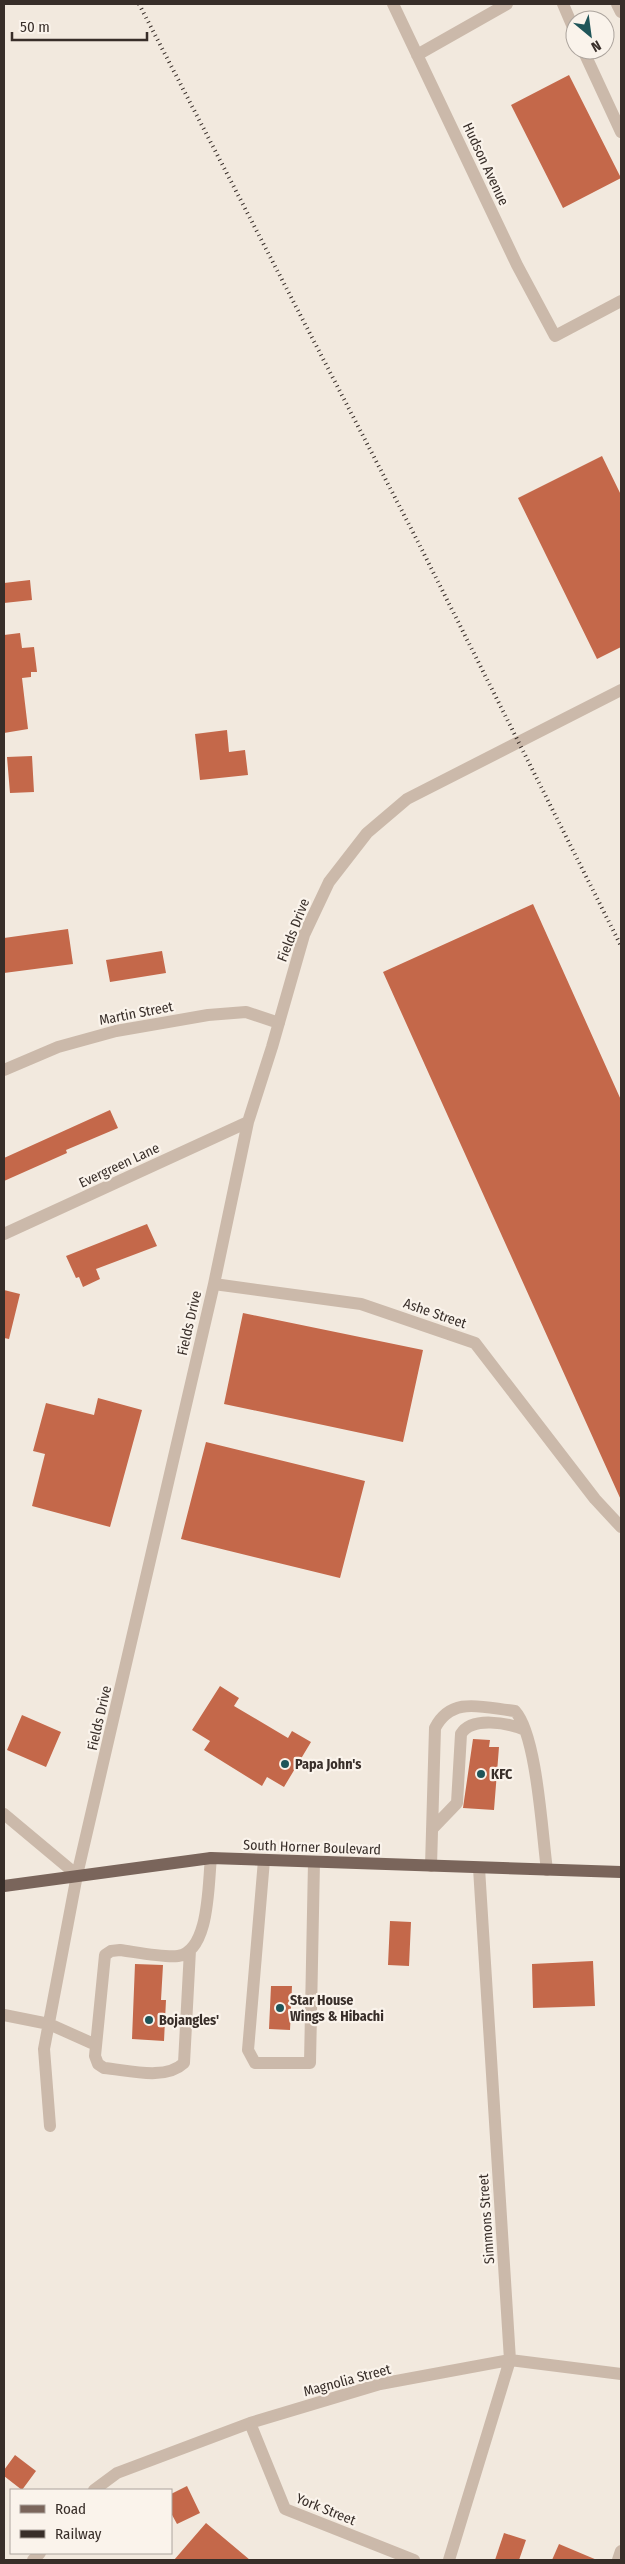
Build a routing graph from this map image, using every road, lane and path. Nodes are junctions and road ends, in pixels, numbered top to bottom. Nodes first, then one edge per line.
1 (393, 4) edge
2 (507, 4) edge
3 (617, 4) edge
4 (621, 12) edge
5 (417, 55) junction
6 (588, 60) edge
7 (621, 132) edge
8 (621, 301) edge
9 (621, 690) edge
10 (279, 1024) junction
11 (4, 1070) edge
12 (248, 1122) junction
13 (4, 1234) edge
14 (214, 1284) junction
15 (621, 1527) edge
16 (525, 1730) junction
17 (4, 1814) edge
18 (432, 1829) junction
19 (211, 1858) junction
20 (264, 1860) junction
21 (314, 1862) junction
22 (432, 1866) junction
23 (479, 1868) junction
24 (547, 1870) junction
25 (621, 1872) edge
26 (77, 1875) junction
27 (4, 1886) edge
28 (190, 1950) junction
29 (4, 2015) edge
30 (49, 2024) junction
31 (96, 2045) junction
32 (50, 2126) dead end
33 (510, 2360) junction
34 (621, 2374) edge
35 (250, 2423) junction
36 (95, 2489) edge
37 (621, 2551) edge
38 (414, 2560) edge
39 (448, 2560) edge
40 (618, 2560) edge

1 - 5 street, Hudson Avenue
2 - 5 street
3 - 4 street
5 - 8 street, Hudson Avenue
6 - 7 street
9 - 10 street, Fields Drive
10 - 11 street, Martin Street
10 - 12 street, Fields Drive
12 - 13 street, Evergreen Lane
12 - 14 street, Fields Drive
14 - 15 street, Ashe Street
14 - 26 street, Fields Drive
16 - 18 street
16 - 18 street
16 - 24 street
17 - 26 street
18 - 22 street
19 - 20 main road, South Horner Boulevard
19 - 26 main road, South Horner Boulevard
19 - 28 street
20 - 21 main road, South Horner Boulevard
20 - 21 street
21 - 22 main road, South Horner Boulevard
22 - 23 main road, South Horner Boulevard
23 - 24 main road, South Horner Boulevard
23 - 33 street, Simmons Street
24 - 25 main road, South Horner Boulevard
26 - 27 main road, South Horner Boulevard
26 - 30 street, Fields Drive
28 - 31 street
28 - 31 street
29 - 30 street
30 - 31 street
30 - 32 street, Fields Drive
33 - 34 street, Magnolia Street
33 - 35 street, Magnolia Street
33 - 39 street, Simmons Street
35 - 36 street, Magnolia Street
35 - 38 street, York Street
37 - 40 street

